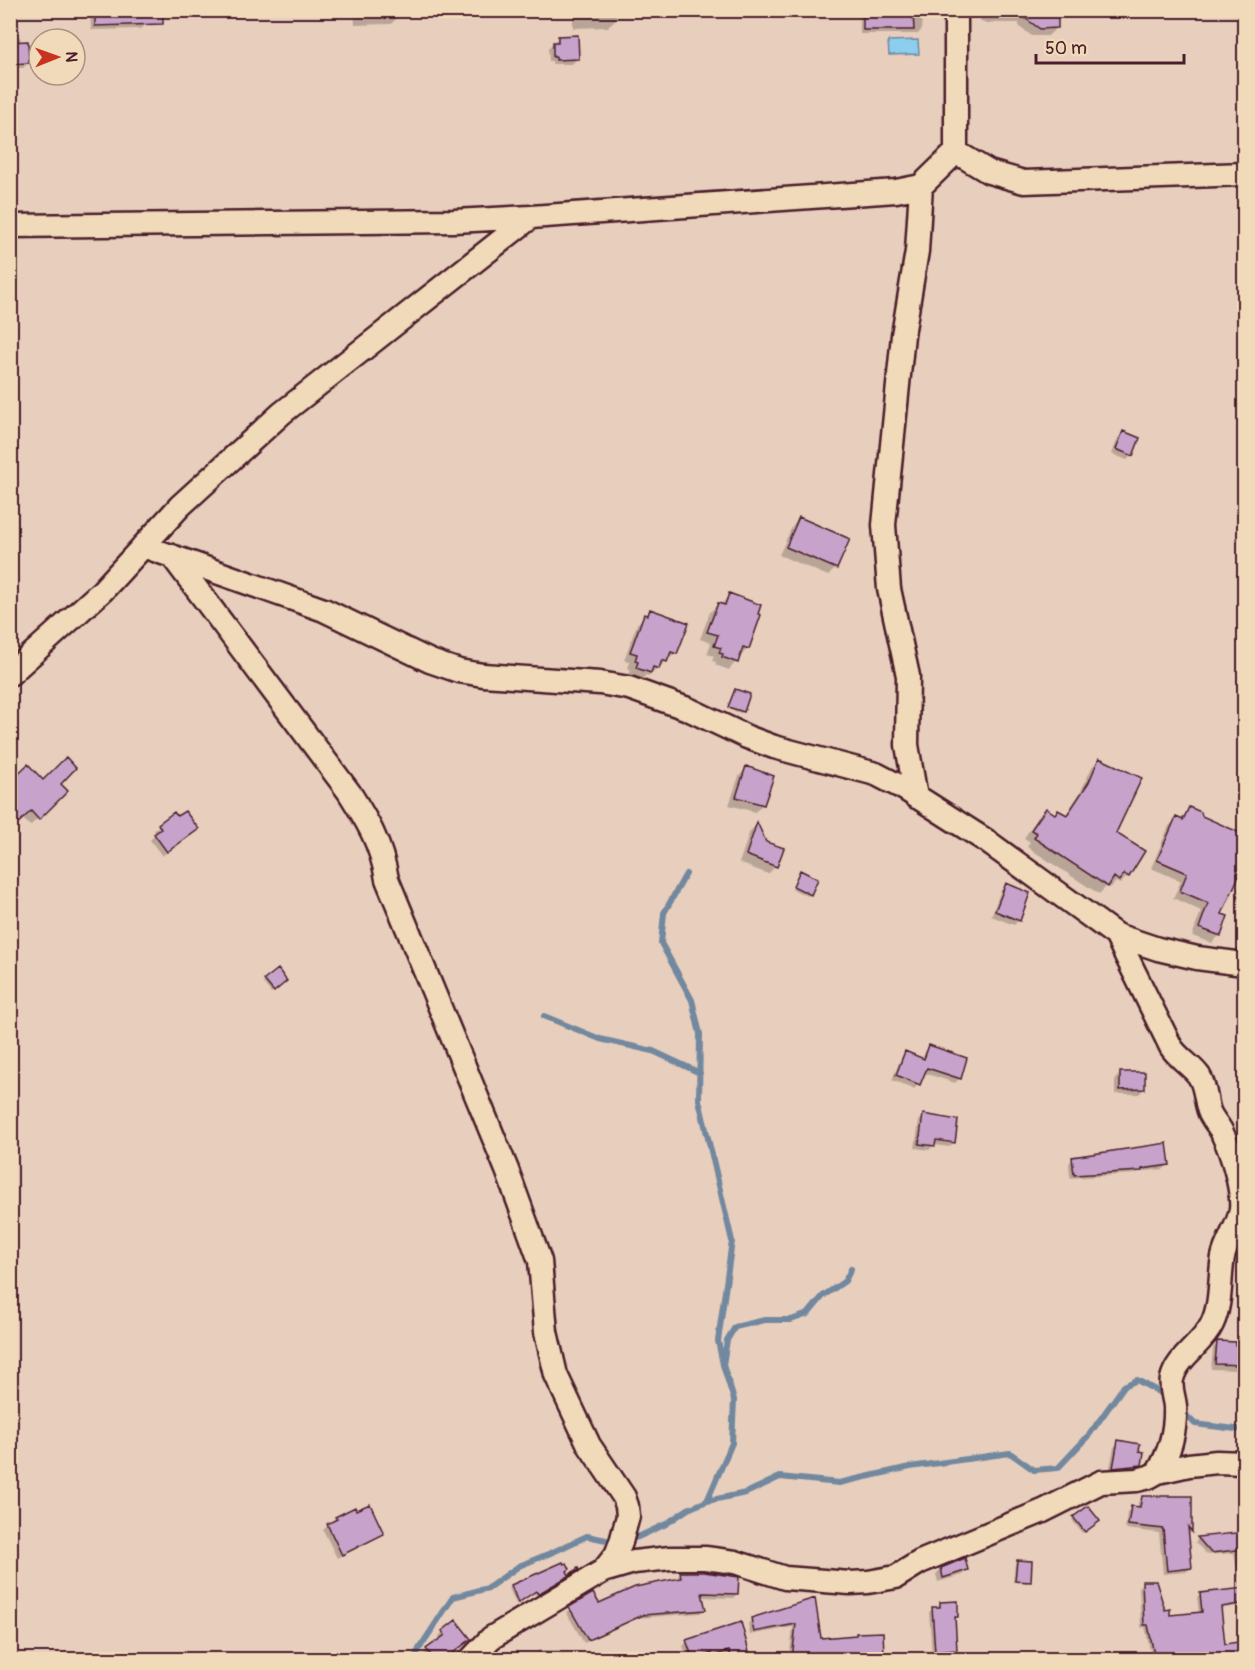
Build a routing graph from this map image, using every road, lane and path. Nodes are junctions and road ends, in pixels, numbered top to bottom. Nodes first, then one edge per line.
1 (956, 10) edge
2 (956, 152) junction
3 (1245, 174) edge
4 (921, 186) junction
5 (531, 217) junction
6 (10, 226) edge
7 (143, 546) junction
8 (172, 556) junction
9 (10, 674) edge
10 (916, 797) junction
11 (1116, 935) junction
12 (1245, 964) edge
13 (1243, 1196) edge
14 (1245, 1463) edge
15 (1158, 1472) junction
16 (603, 1571) junction
17 (470, 1659) edge

1 - 2 street
2 - 3 street
2 - 4 street
4 - 5 street
4 - 10 street
5 - 6 street
5 - 7 street
7 - 8 street
7 - 9 street
8 - 10 street
8 - 16 street
10 - 11 street
11 - 12 street
11 - 13 street
13 - 15 street
14 - 15 street
15 - 16 street
16 - 17 street

